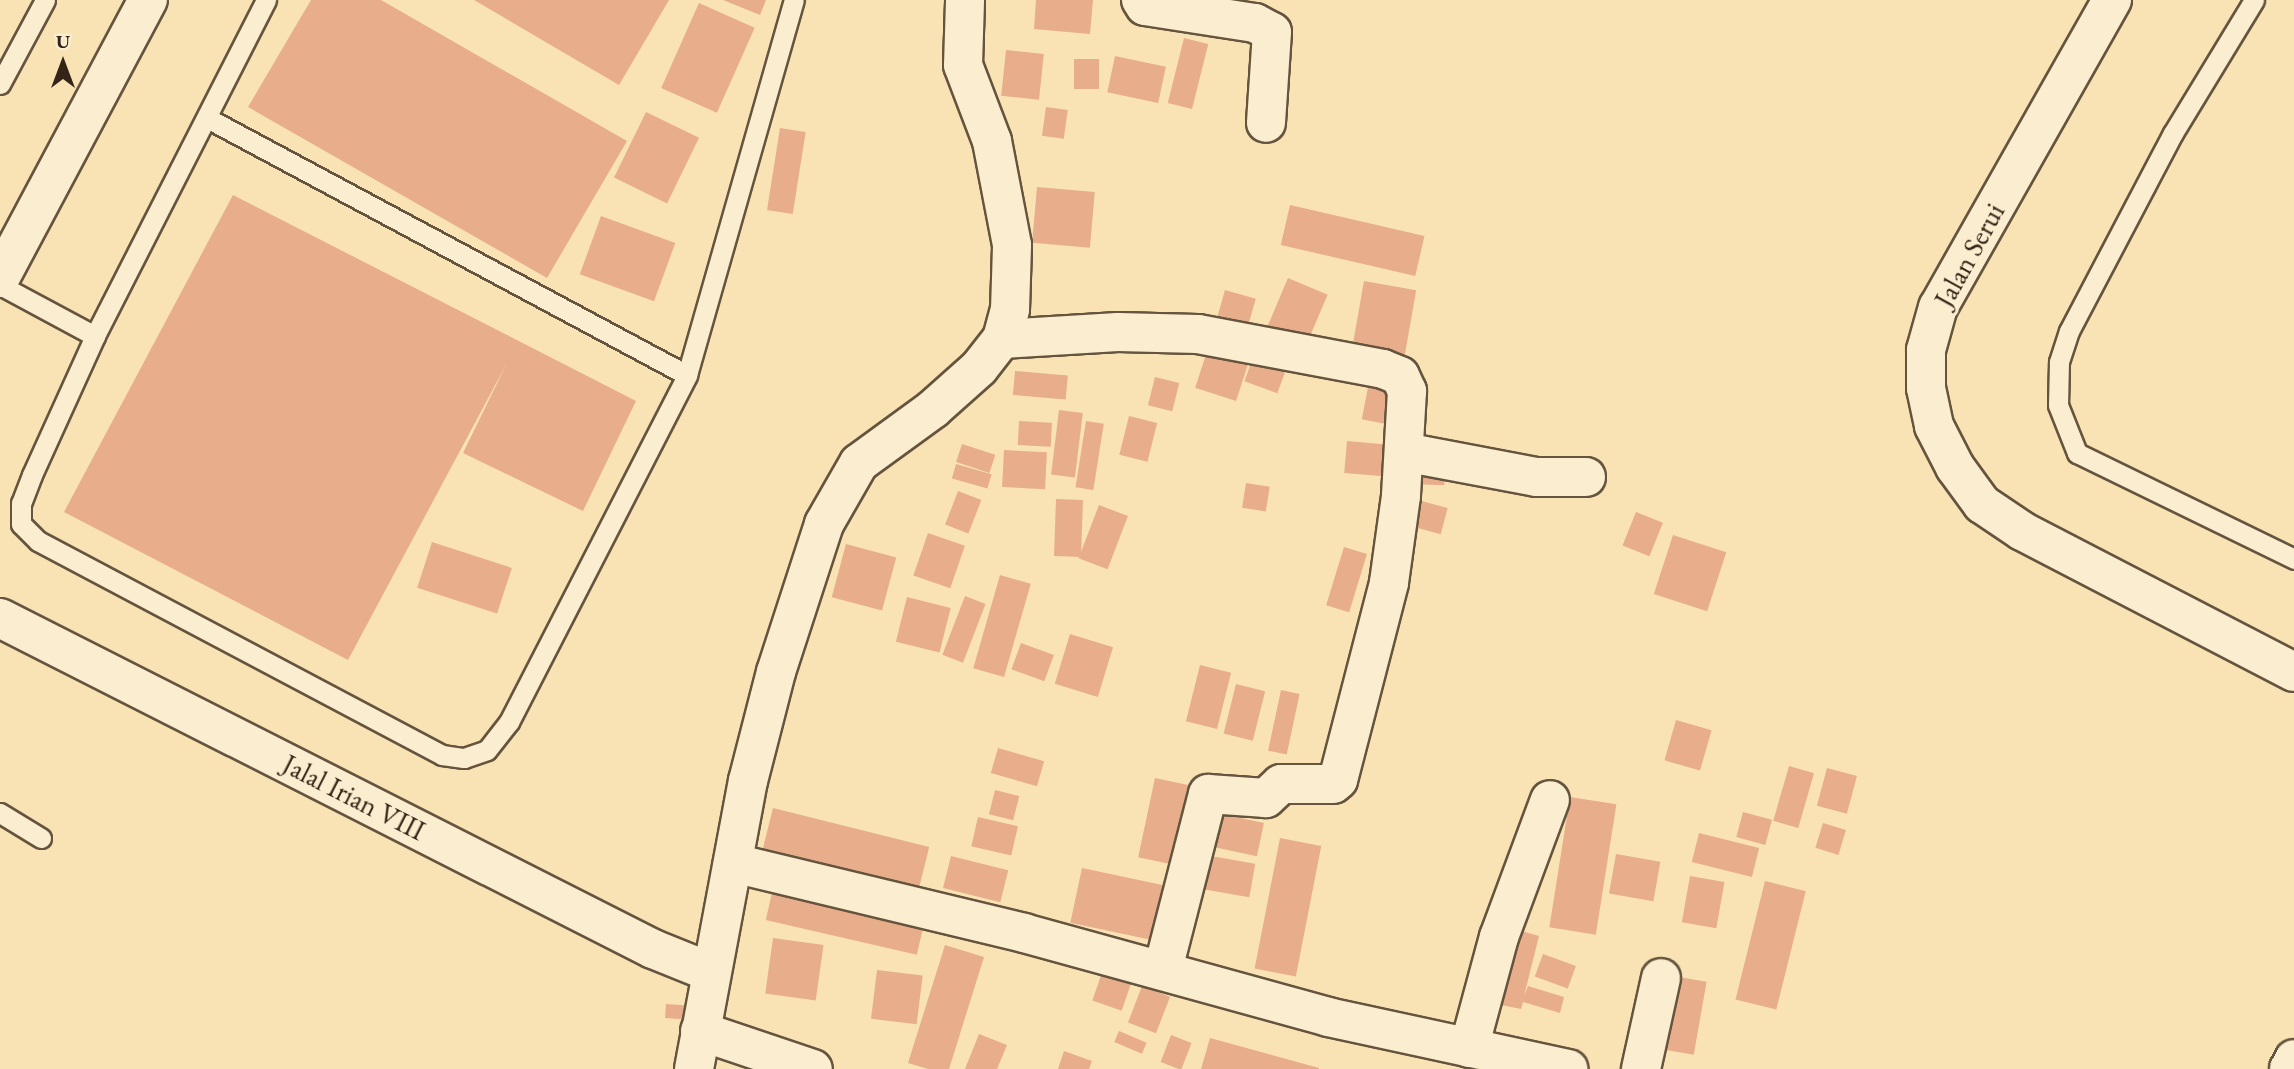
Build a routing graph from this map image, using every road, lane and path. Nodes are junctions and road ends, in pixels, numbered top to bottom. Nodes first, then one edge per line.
1 (45, 0) edge
2 (148, 0) edge
3 (266, 0) edge
4 (794, 0) edge
5 (965, 0) edge
6 (1141, 0) edge
7 (2112, 0) edge
8 (2254, 0) edge
9 (0, 84) edge
10 (207, 118) junction
11 (1266, 123) dead end
12 (0, 278) edge
13 (0, 285) edge
14 (95, 336) junction
15 (1002, 339) junction
16 (687, 375) junction
17 (1404, 452) junction
18 (1586, 477) dead end
19 (2294, 559) edge
20 (0, 618) edge
21 (2294, 672) edge
22 (1550, 800) dead end
23 (0, 813) edge
24 (41, 838) dead end
25 (733, 863) junction
26 (1163, 969) junction
27 (710, 972) junction
28 (1661, 978) dead end
29 (700, 1031) junction
30 (1469, 1048) junction
31 (2294, 1059) edge
32 (1519, 1065) edge
33 (694, 1069) edge
34 (813, 1069) edge
35 (1568, 1069) edge
36 (1641, 1069) edge
37 (2289, 1069) edge

1 - 9 lane
2 - 12 street
3 - 10 lane
4 - 16 lane
5 - 15 street
6 - 11 street
7 - 21 street, Jalan Serui
8 - 19 lane
10 - 14 lane
10 - 16 lane
13 - 14 lane
14 - 16 lane
15 - 17 street
15 - 25 street
17 - 18 street
17 - 26 street
20 - 27 street, Jalal Irian VIII
22 - 30 street
23 - 24 lane
25 - 26 street
25 - 27 street
26 - 30 street
27 - 29 street
28 - 36 street
29 - 33 street
29 - 34 street
30 - 32 street
31 - 37 street
32 - 35 street

